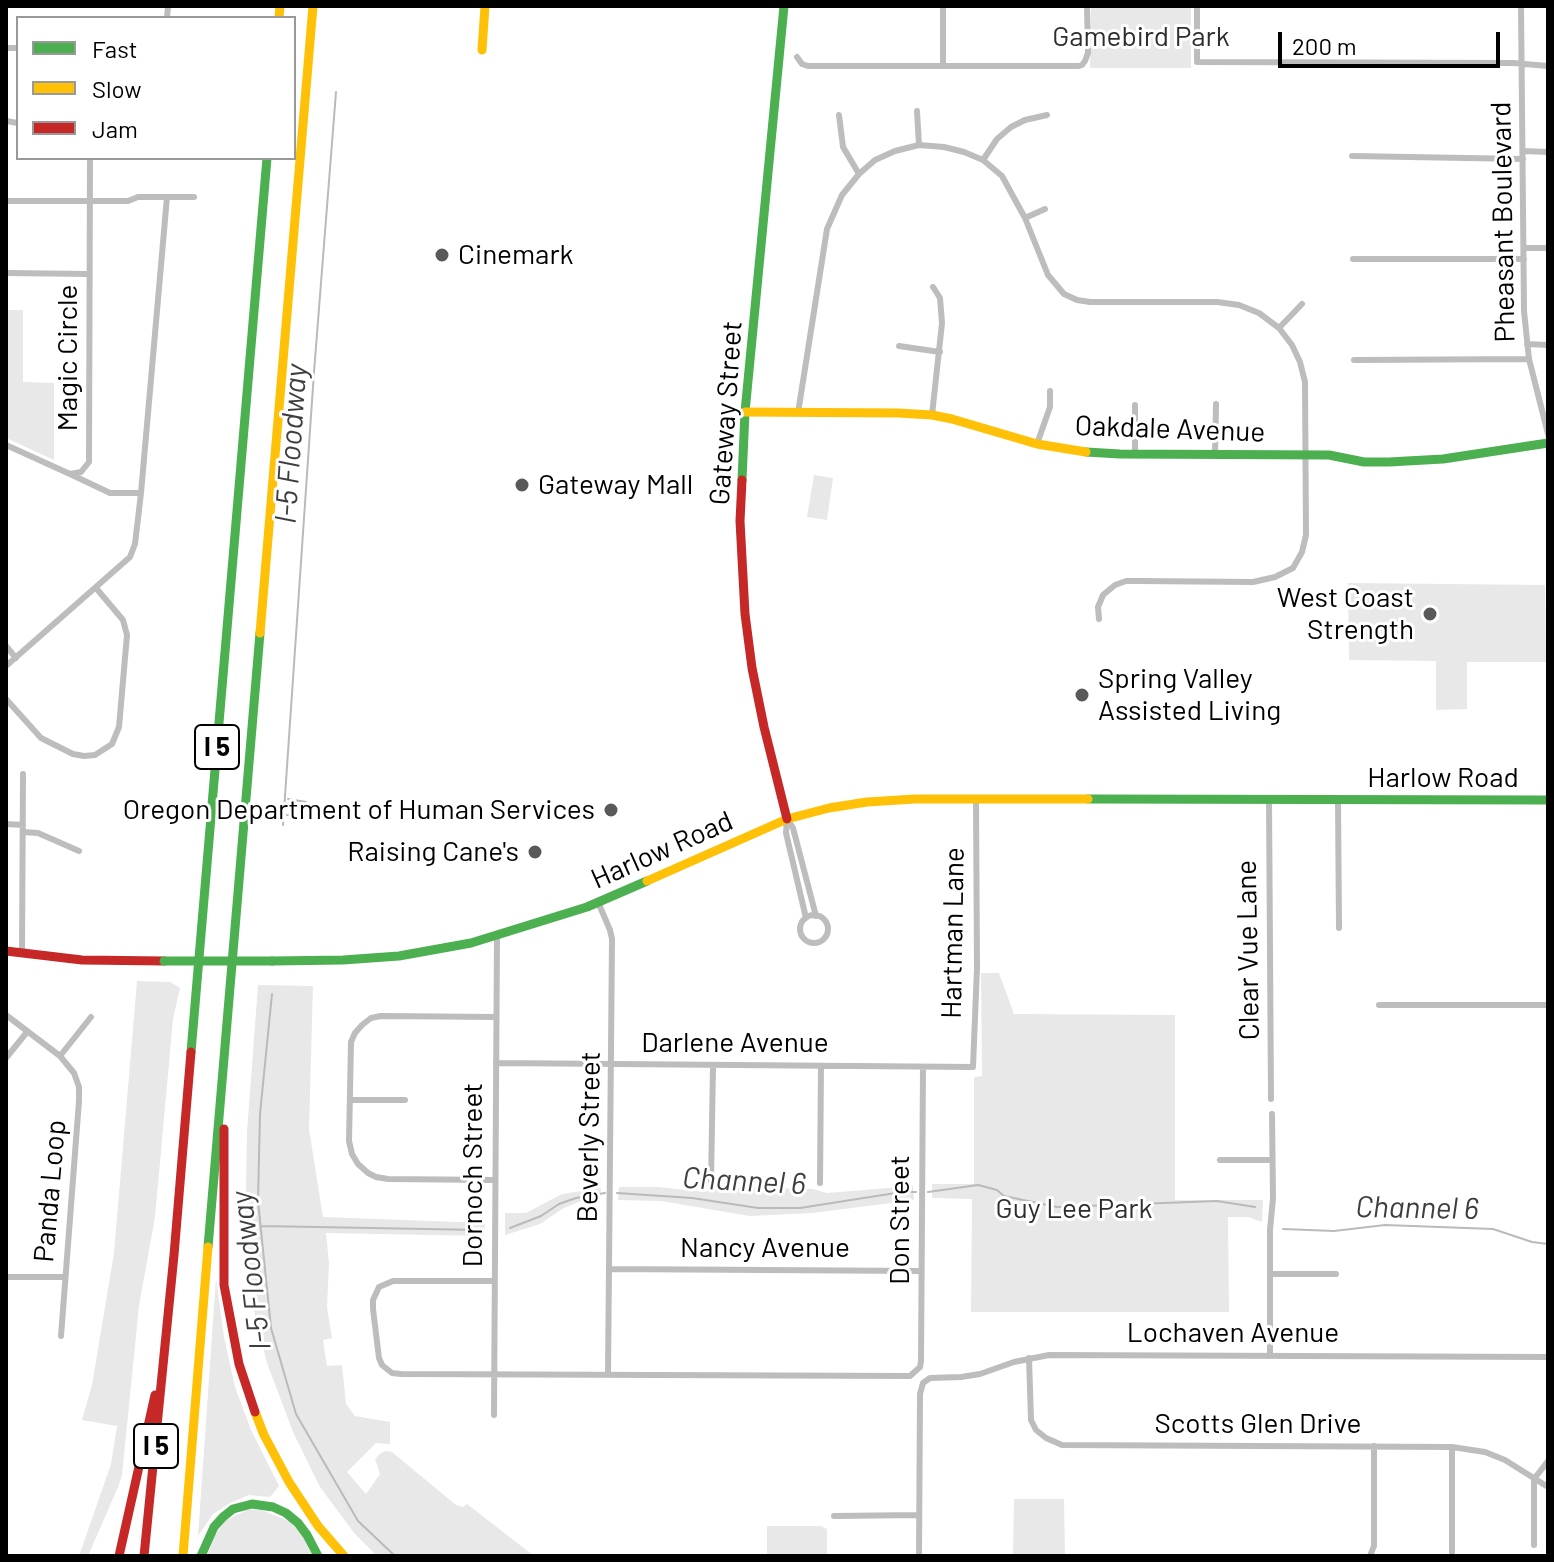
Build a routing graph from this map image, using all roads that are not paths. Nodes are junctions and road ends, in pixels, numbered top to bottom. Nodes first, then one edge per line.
1 (313, 6) edge
2 (485, 6) edge
3 (784, 6) edge
4 (943, 6) edge
5 (1087, 6) edge
6 (1197, 6) edge
7 (1521, 6) edge
8 (482, 50) dead end
9 (797, 57) dead end
10 (1521, 65) junction
11 (943, 66) junction
12 (1548, 66) edge
13 (917, 111) dead end
14 (839, 115) dead end
15 (1047, 115) dead end
16 (919, 145) junction
17 (1548, 152) edge
18 (1523, 155) junction
19 (1352, 156) dead end
20 (90, 160) edge
21 (267, 160) edge
22 (983, 160) junction
23 (859, 174) junction
24 (167, 197) junction
25 (194, 197) dead end
26 (6, 201) edge
27 (90, 201) junction
28 (1045, 209) dead end
29 (1025, 218) junction
30 (1524, 248) junction
31 (1548, 248) edge
32 (1353, 259) dead end
33 (1524, 259) junction
34 (6, 273) edge
35 (89, 274) junction
36 (933, 287) dead end
37 (1302, 304) dead end
38 (1279, 328) junction
39 (1527, 344) junction
40 (1548, 345) edge
41 (899, 346) dead end
42 (940, 352) junction
43 (1529, 359) junction
44 (1354, 360) dead end
45 (1050, 391) dead end
46 (1216, 404) dead end
47 (1135, 405) dead end
48 (745, 412) junction
49 (798, 413) junction
50 (932, 415) junction
51 (1548, 434) edge
52 (1548, 443) edge
53 (1037, 444) junction
54 (6, 445) edge
55 (1135, 454) junction
56 (1215, 455) junction
57 (1306, 455) junction
58 (70, 474) junction
59 (141, 493) junction
60 (96, 588) junction
61 (1099, 619) dead end
62 (6, 646) edge
63 (16, 658) junction
64 (6, 666) edge
65 (6, 699) edge
66 (23, 774) dead end
67 (976, 799) junction
68 (1269, 800) junction
69 (1338, 800) junction
70 (1548, 800) edge
71 (787, 819) junction
72 (6, 824) edge
73 (23, 829) junction
74 (79, 851) dead end
75 (598, 902) junction
76 (816, 916) junction
77 (806, 918) junction
78 (1339, 928) dead end
79 (497, 936) junction
80 (6, 951) edge
81 (22, 954) junction
82 (1379, 1005) dead end
83 (1548, 1005) edge
84 (6, 1015) edge
85 (91, 1017) dead end
86 (496, 1017) junction
87 (226, 1028) junction
88 (27, 1032) junction
89 (60, 1056) junction
90 (6, 1058) edge
91 (496, 1063) junction
92 (612, 1064) junction
93 (713, 1066) junction
94 (821, 1066) junction
95 (923, 1067) junction
96 (973, 1067) joint
97 (1271, 1099) dead end
98 (350, 1100) junction
99 (405, 1100) dead end
100 (1272, 1114) dead end
101 (1220, 1160) dead end
102 (1272, 1160) junction
103 (494, 1180) junction
104 (711, 1182) dead end
105 (820, 1183) dead end
106 (609, 1269) junction
107 (921, 1271) junction
108 (1270, 1274) junction
109 (1336, 1274) dead end
110 (6, 1277) edge
111 (65, 1277) junction
112 (494, 1281) junction
113 (167, 1335) junction
114 (61, 1336) dead end
115 (1270, 1355) junction
116 (1548, 1357) edge
117 (1029, 1358) junction
118 (494, 1375) junction
119 (608, 1375) junction
120 (494, 1415) dead end
121 (1374, 1446) junction
122 (1452, 1447) junction
123 (1548, 1461) edge
124 (1534, 1479) junction
125 (1548, 1487) edge
126 (919, 1515) junction
127 (834, 1516) dead end
128 (1534, 1545) dead end
129 (1452, 1552) dead end
130 (119, 1556) edge
131 (144, 1556) edge
132 (183, 1556) edge
133 (201, 1556) edge
134 (318, 1556) edge
135 (344, 1556) edge
136 (919, 1556) edge
137 (1370, 1556) edge

1 - 87 main road, I 5
2 - 8 main road
3 - 48 main road, Gateway Street
4 - 11 street
5 - 11 street
6 - 10 street
7 - 10 street, Pheasant Boulevard
9 - 11 street
10 - 12 street
10 - 18 street, Pheasant Boulevard
13 - 16 street
14 - 23 street
15 - 22 street
16 - 22 street
16 - 23 street
17 - 18 street
18 - 19 street
18 - 30 street, Pheasant Boulevard
20 - 27 street, Magic Circle
21 - 113 main road, I 5
22 - 29 street
23 - 49 street
24 - 25 street
24 - 27 street
24 - 59 street
26 - 27 street
27 - 35 street, Magic Circle
28 - 29 street
29 - 38 street
30 - 31 street
30 - 33 street, Pheasant Boulevard
32 - 33 street
33 - 39 street, Pheasant Boulevard
34 - 35 street
35 - 58 street, Magic Circle
36 - 42 street
37 - 38 street
38 - 57 street
39 - 40 street
39 - 43 street, Pheasant Boulevard
41 - 42 street
42 - 50 street
43 - 44 street
43 - 51 street, Pheasant Boulevard
45 - 53 street
46 - 56 street
47 - 55 street
48 - 49 main road, Oakdale Avenue
48 - 71 main road, Gateway Street
49 - 50 main road, Oakdale Avenue
50 - 53 main road, Oakdale Avenue
52 - 57 main road, Oakdale Avenue
53 - 55 main road, Oakdale Avenue
54 - 58 street, Magic Circle
55 - 56 main road, Oakdale Avenue
56 - 57 main road, Oakdale Avenue
57 - 61 street
58 - 59 street
59 - 60 street
60 - 63 street
60 - 65 street
62 - 63 street
63 - 64 street
66 - 73 street
67 - 68 main road, Harlow Road
67 - 71 main road, Harlow Road
67 - 96 street, Hartman Lane
68 - 69 main road, Harlow Road
68 - 97 street, Clear Vue Lane
69 - 70 main road, Harlow Road
69 - 78 street, Harlow Road
71 - 75 main road, Harlow Road
71 - 76 street, Gateway Street
71 - 77 street, Gateway Street
72 - 73 street
73 - 74 street
73 - 81 street
75 - 79 main road, Harlow Road
75 - 92 street, Beverly Street
76 - 77 street
76 - 77 street
79 - 81 main road, Harlow Road, bridge
79 - 86 street, Dornoch Street
80 - 81 main road, Harlow Road
82 - 83 street
84 - 88 street, Panda Loop
85 - 89 street
86 - 91 street, Dornoch Street
86 - 98 street
87 - 132 main road, I 5
87 - 135 main road
88 - 89 street, Panda Loop
88 - 90 street
89 - 111 street, Panda Loop
91 - 92 street, Darlene Avenue
91 - 103 street, Dornoch Street
92 - 93 street, Darlene Avenue
92 - 106 street, Beverly Street
93 - 94 street, Darlene Avenue
93 - 104 street
94 - 95 street, Darlene Avenue
94 - 105 street
95 - 96 street, Darlene Avenue
95 - 107 street, Don Street
98 - 99 street
98 - 103 street
100 - 102 street
101 - 102 street
102 - 108 street
103 - 112 street, Dornoch Street
106 - 107 street, Nancy Avenue
106 - 119 street, Beverly Street
107 - 119 street, Don Street
108 - 109 street
108 - 115 street
110 - 111 street
111 - 114 street, Panda Loop
112 - 118 street, Dornoch Street
112 - 118 street
113 - 130 main road
113 - 131 main road, I 5
115 - 116 street, Lochaven Avenue
115 - 117 street, Lochaven Avenue
117 - 121 street, Scotts Glen Drive
117 - 126 street, Lochaven Avenue
118 - 119 street
118 - 120 street, Dornoch Street
121 - 122 street, Scotts Glen Drive
121 - 137 street
122 - 124 street, Scotts Glen Drive
122 - 129 street
123 - 124 street
124 - 125 street, Scotts Glen Drive
124 - 128 street
126 - 127 street
126 - 136 street
133 - 134 main road

